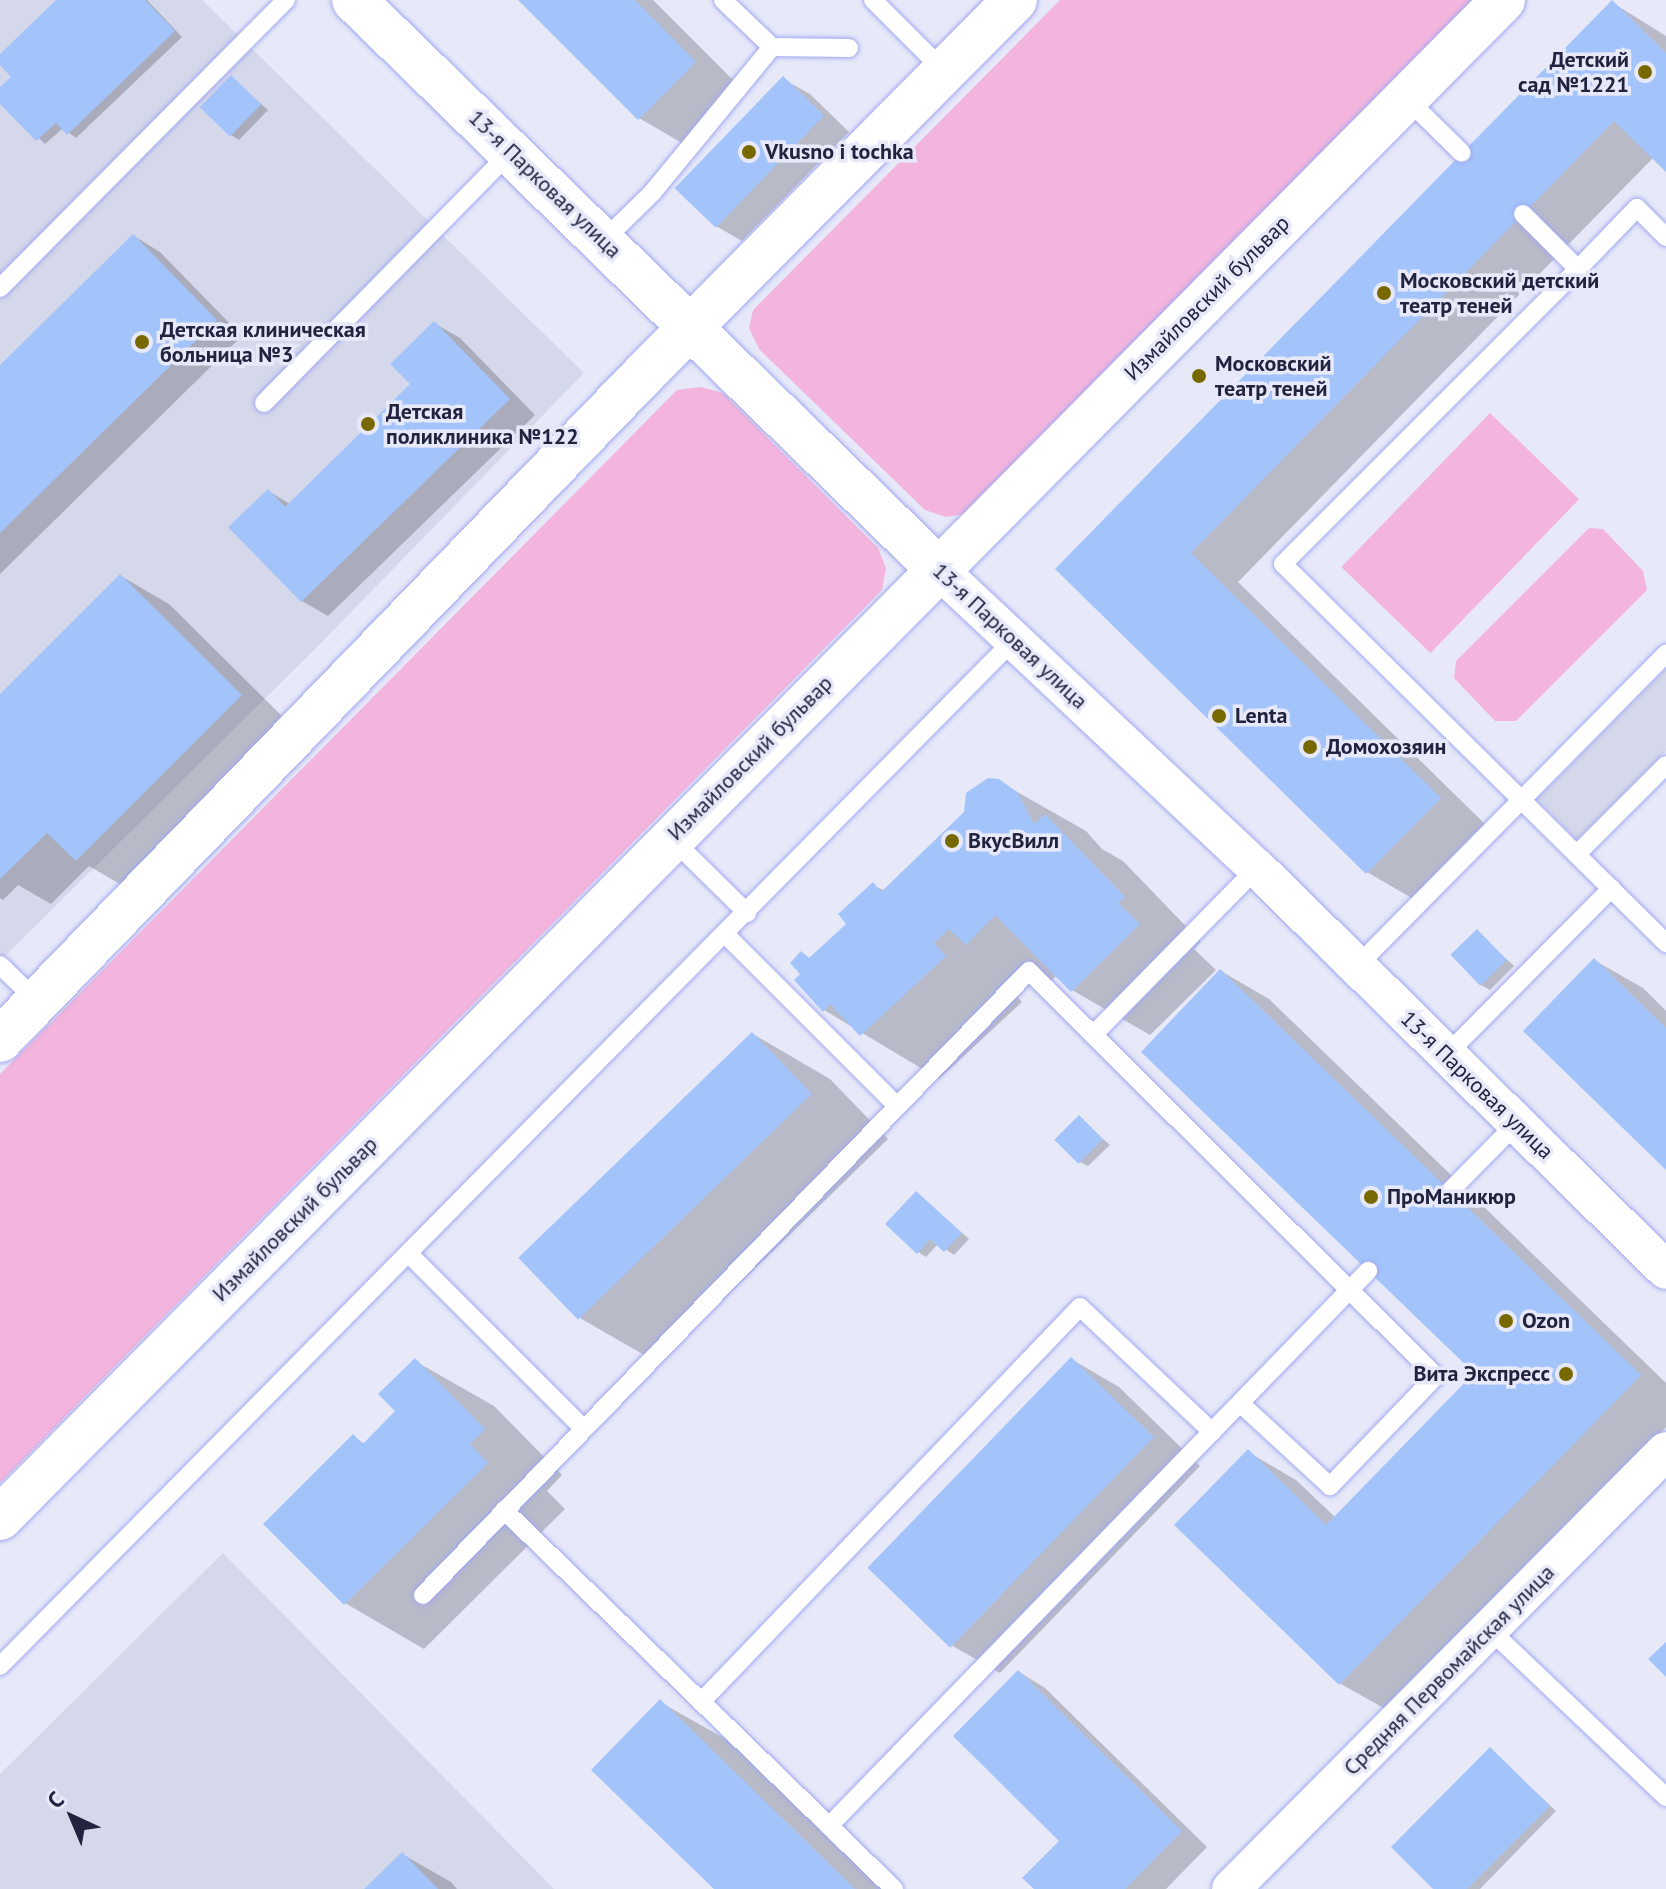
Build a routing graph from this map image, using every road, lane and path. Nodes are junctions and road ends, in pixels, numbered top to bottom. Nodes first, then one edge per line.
1 (286, 0) edge
2 (354, 0) edge
3 (723, 0) edge
4 (873, 0) edge
5 (1015, 0) edge
6 (1503, 0) edge
7 (772, 47) junction
8 (849, 48) dead end
9 (944, 71) junction
10 (1406, 98) junction
11 (511, 152) junction
12 (1462, 153) dead end
13 (1523, 214) dead end
14 (1666, 237) edge
15 (603, 241) junction
16 (1578, 269) junction
17 (0, 288) edge
18 (691, 326) junction
19 (264, 403) dead end
20 (937, 568) junction
21 (1014, 640) junction
22 (1666, 654) edge
23 (1666, 765) edge
24 (1522, 797) junction
25 (671, 838) junction
26 (1578, 853) junction
27 (1257, 868) junction
28 (1612, 888) junction
29 (747, 913) junction
30 (726, 935) junction
31 (1666, 943) edge
32 (0, 965) edge
33 (1356, 967) junction
34 (38, 1002) junction
35 (1093, 1035) junction
36 (0, 1040) edge
37 (1446, 1055) junction
38 (897, 1106) junction
39 (1516, 1124) junction
40 (1450, 1191) dead end
41 (409, 1254) junction
42 (1666, 1270) edge
43 (1368, 1271) dead end
44 (1348, 1292) junction
45 (1240, 1403) junction
46 (583, 1428) junction
47 (1212, 1432) junction
48 (1666, 1451) edge
49 (504, 1510) junction
50 (0, 1518) edge
51 (423, 1595) dead end
52 (1490, 1630) junction
53 (0, 1666) edge
54 (701, 1702) junction
55 (1666, 1797) edge
56 (829, 1826) junction
57 (894, 1889) edge
58 (1231, 1889) edge

1 - 17 lane
2 - 11 street, 13-я Парковая улица
3 - 7 lane
4 - 9 lane
5 - 9 street
6 - 10 street, Измайловский бульвар
7 - 8 lane
7 - 15 lane
9 - 18 street
10 - 12 lane
10 - 20 street, Измайловский бульвар
11 - 15 street, 13-я Парковая улица
11 - 19 lane
13 - 16 lane
14 - 16 lane
15 - 18 street, 13-я Парковая улица
16 - 24 lane
18 - 20 street, 13-я Парковая улица
18 - 34 street
20 - 21 street, 13-я Парковая улица
20 - 25 street, Измайловский бульвар
21 - 27 street, 13-я Парковая улица
21 - 29 lane
22 - 24 lane
23 - 26 lane
24 - 26 lane
24 - 33 lane
25 - 29 lane
25 - 50 street, Измайловский бульвар
26 - 28 lane
27 - 33 street, 13-я Парковая улица
27 - 35 lane
28 - 31 lane
28 - 37 lane
29 - 30 lane
30 - 38 lane
30 - 41 lane
32 - 34 lane
33 - 37 street, 13-я Парковая улица
34 - 36 street
35 - 38 lane
35 - 44 lane
37 - 39 street, 13-я Парковая улица
38 - 46 lane
39 - 40 lane
39 - 42 street, 13-я Парковая улица
41 - 46 lane
41 - 53 lane
43 - 44 lane
44 - 45 lane
44 - 45 lane
45 - 47 lane
46 - 49 lane
47 - 54 lane
47 - 56 lane
48 - 52 street, Средняя Первомайская улица
49 - 51 lane
49 - 54 lane
52 - 55 lane
52 - 58 street, Средняя Первомайская улица
54 - 56 lane
56 - 57 lane

